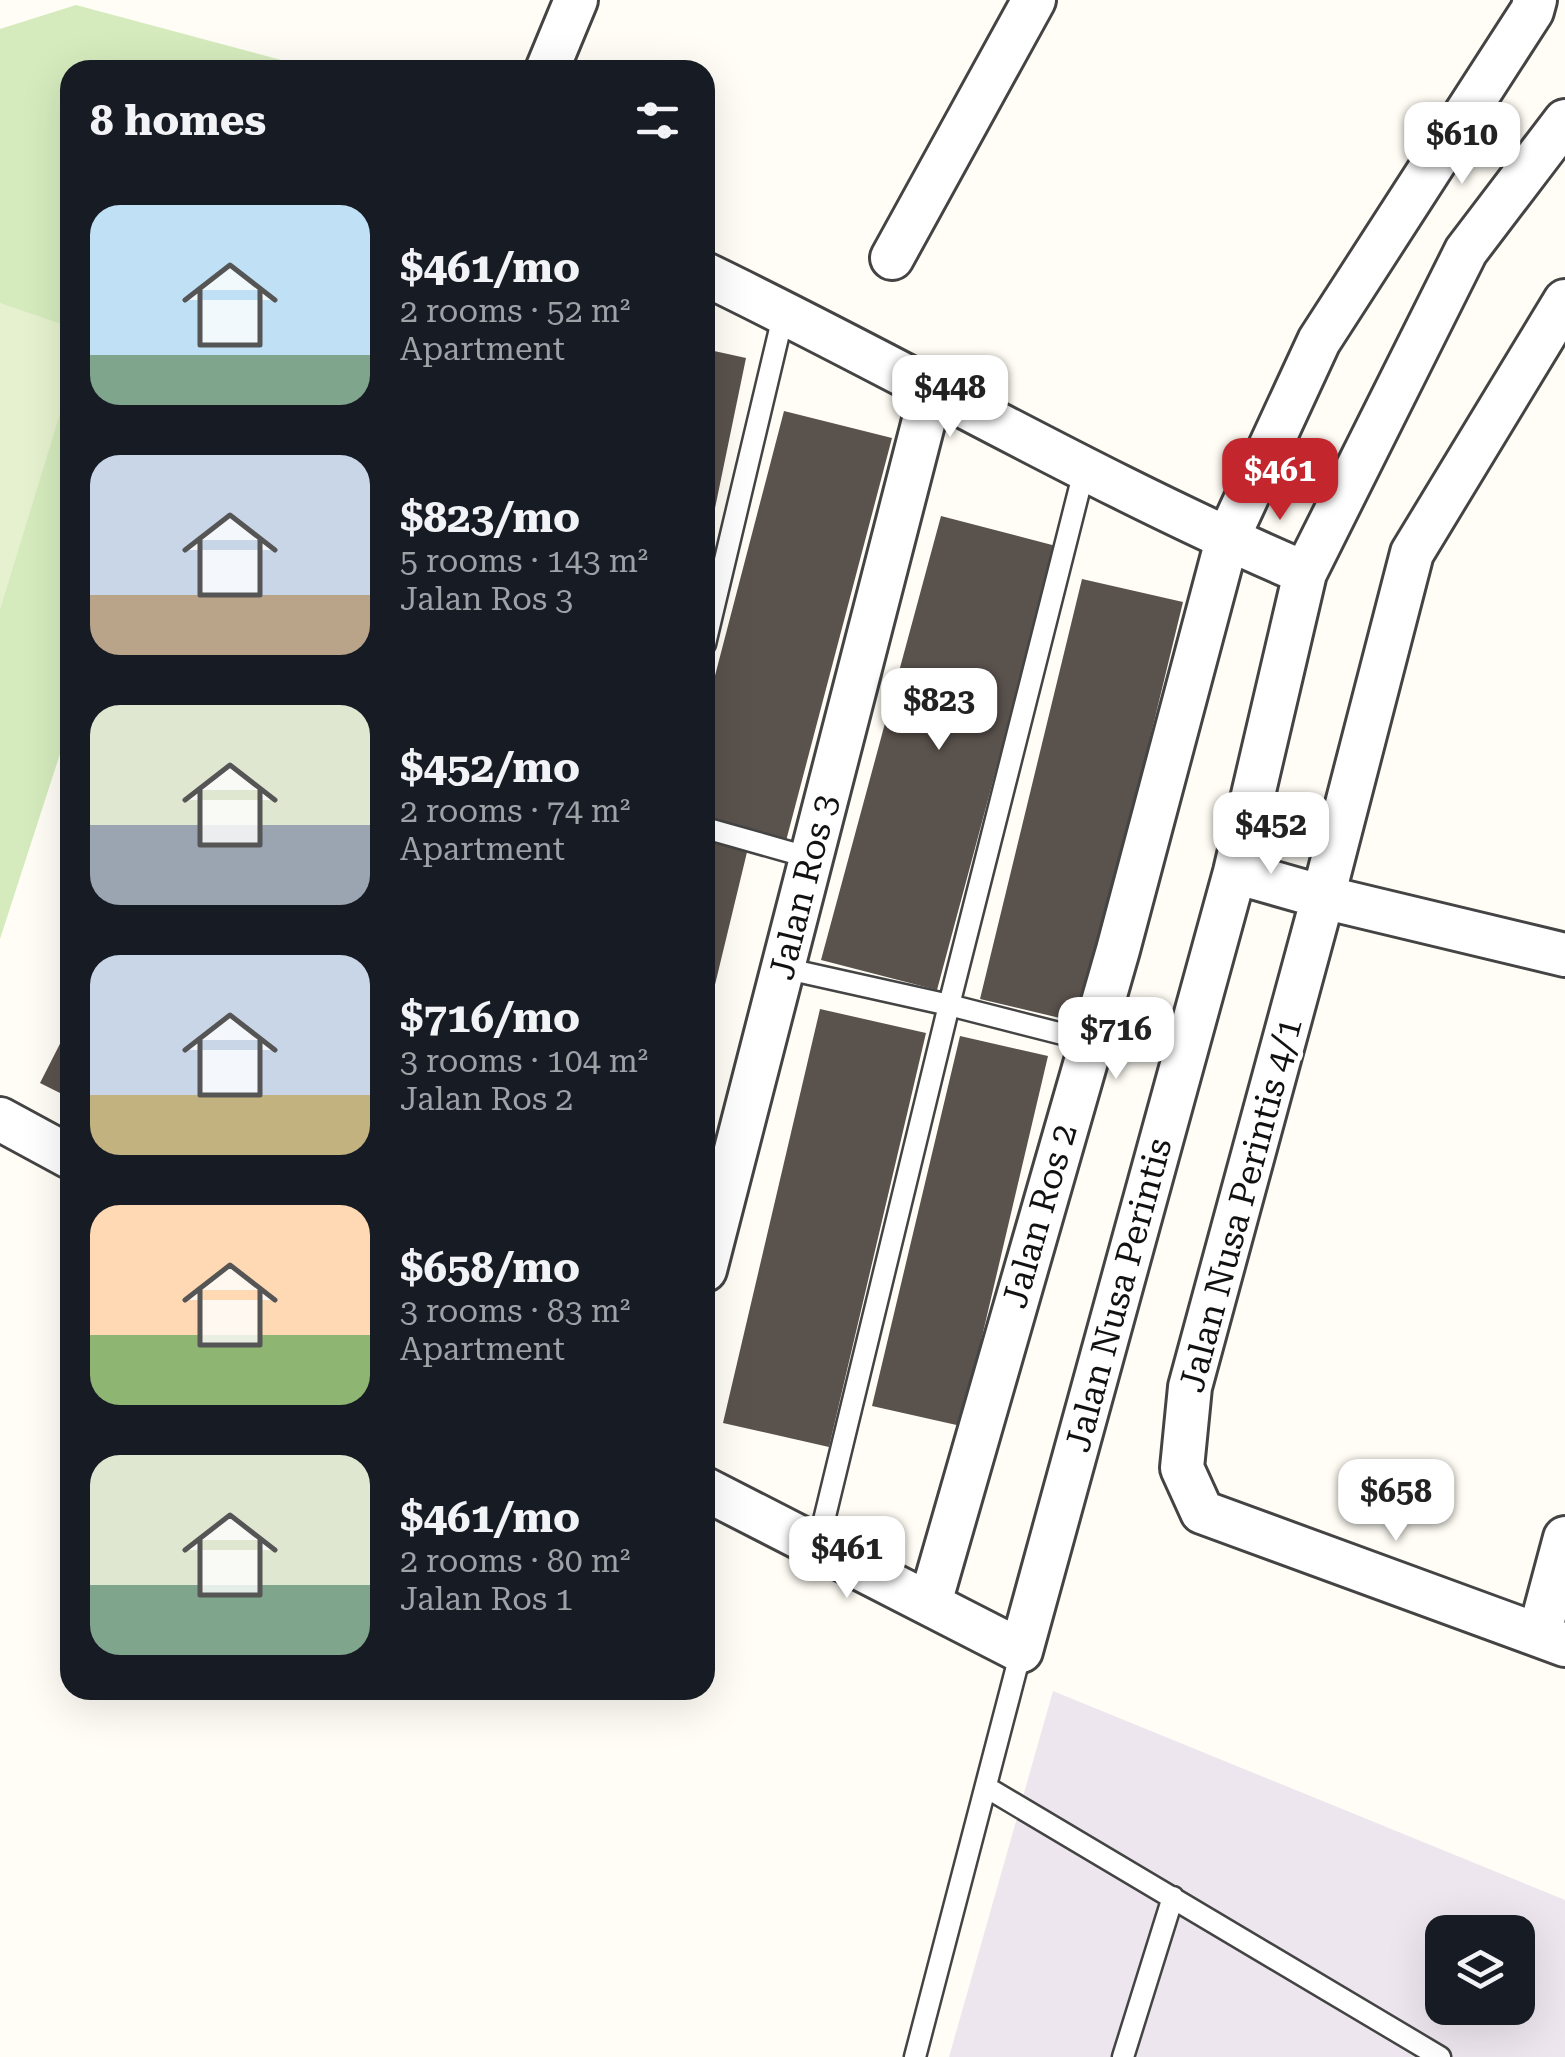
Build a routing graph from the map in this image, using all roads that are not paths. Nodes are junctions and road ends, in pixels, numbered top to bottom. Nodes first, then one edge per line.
1 (576, 0) edge
2 (1034, 0) edge
3 (1544, 11) edge
4 (551, 60) edge
5 (1565, 121) edge
6 (892, 258) dead end
7 (715, 279) edge
8 (1565, 300) edge
9 (784, 312) junction
10 (932, 388) junction
11 (1084, 471) junction
12 (1227, 540) junction
13 (1304, 573) junction
14 (715, 602) edge
15 (715, 831) edge
16 (811, 858) junction
17 (1235, 872) junction
18 (1323, 897) junction
19 (1565, 955) edge
20 (783, 968) junction
21 (949, 1005) junction
22 (1090, 1042) junction
23 (0, 1119) edge
24 (60, 1152) edge
25 (715, 1223) edge
26 (715, 1494) edge
27 (1565, 1538) edge
28 (818, 1545) junction
29 (930, 1603) junction
30 (1552, 1640) edge
31 (1021, 1651) junction
32 (986, 1787) junction
33 (1173, 1897) junction
34 (915, 2057) edge
35 (1123, 2057) edge
36 (1440, 2057) edge

1 - 4 street
2 - 6 street
3 - 12 street, Jalan Ros 2
5 - 13 street, Jalan Nusa Perintis
7 - 9 street
8 - 18 street, Jalan Nusa Perintis 4/1
9 - 10 street
9 - 14 lane
10 - 11 street
10 - 16 street, Jalan Ros 3
11 - 12 street
11 - 21 lane
12 - 13 street
12 - 22 street, Jalan Ros 2
13 - 17 street, Jalan Nusa Perintis
15 - 16 lane
16 - 20 street, Jalan Ros 3
17 - 18 street
17 - 31 street, Jalan Nusa Perintis
18 - 19 street
18 - 30 street, Jalan Nusa Perintis 4/1
20 - 21 lane
20 - 25 street, Jalan Ros 3
21 - 22 lane
21 - 28 lane
22 - 29 street, Jalan Ros 2
23 - 24 street
26 - 28 street
27 - 30 street
28 - 29 street
29 - 31 street
31 - 32 lane
32 - 33 lane
32 - 34 lane
33 - 35 lane
33 - 36 lane

